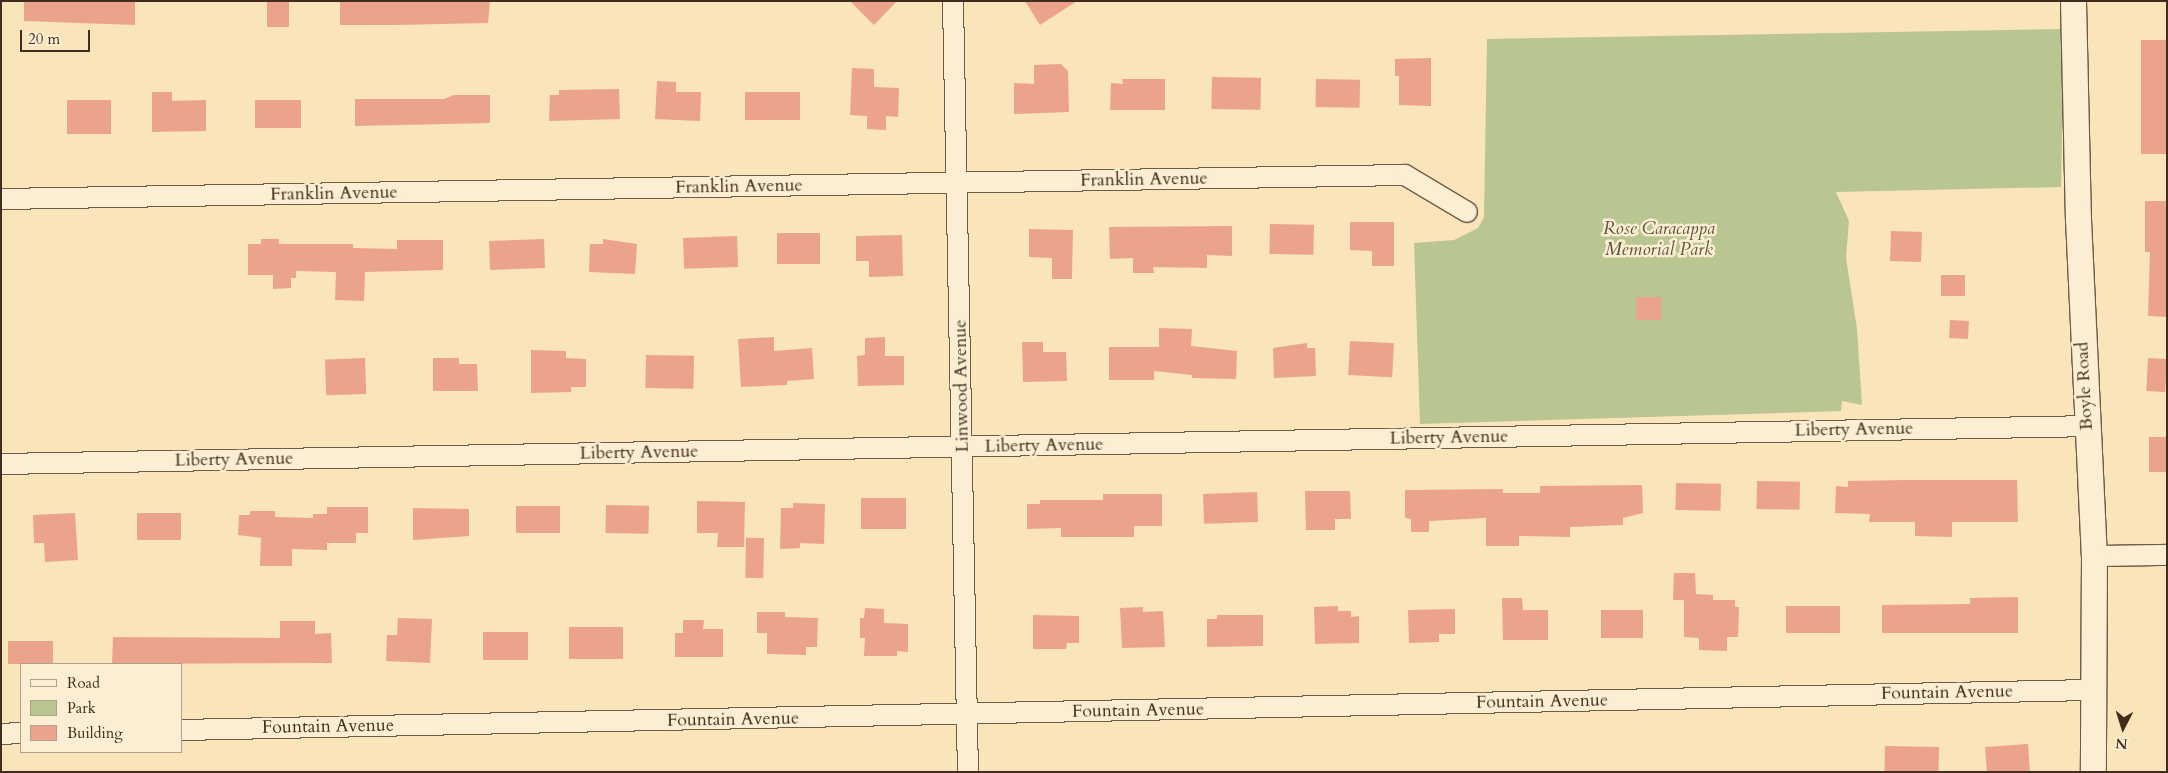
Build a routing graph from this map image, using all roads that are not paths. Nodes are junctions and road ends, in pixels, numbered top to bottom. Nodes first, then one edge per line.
1 (953, 1) edge
2 (2073, 1) edge
3 (957, 183) junction
4 (1, 199) edge
5 (1467, 212) dead end
6 (2087, 426) junction
7 (963, 447) junction
8 (1, 464) edge
9 (2167, 554) edge
10 (2094, 556) junction
11 (2094, 690) junction
12 (967, 715) junction
13 (182, 730) edge
14 (20, 733) edge
15 (1, 734) edge
16 (968, 772) edge
17 (2093, 772) edge

1 - 3 street, Linwood Avenue
2 - 6 street, Boyle Road
3 - 4 street, Franklin Avenue
3 - 5 street, Franklin Avenue
3 - 7 street, Linwood Avenue
6 - 7 street, Liberty Avenue
6 - 10 street, Boyle Road
7 - 8 street, Liberty Avenue
7 - 12 street, Linwood Avenue
9 - 10 street
10 - 11 street, Boyle Road
11 - 12 street, Fountain Avenue
11 - 17 street, Boyle Road
12 - 13 street, Fountain Avenue
12 - 16 street, Linwood Avenue
14 - 15 street

